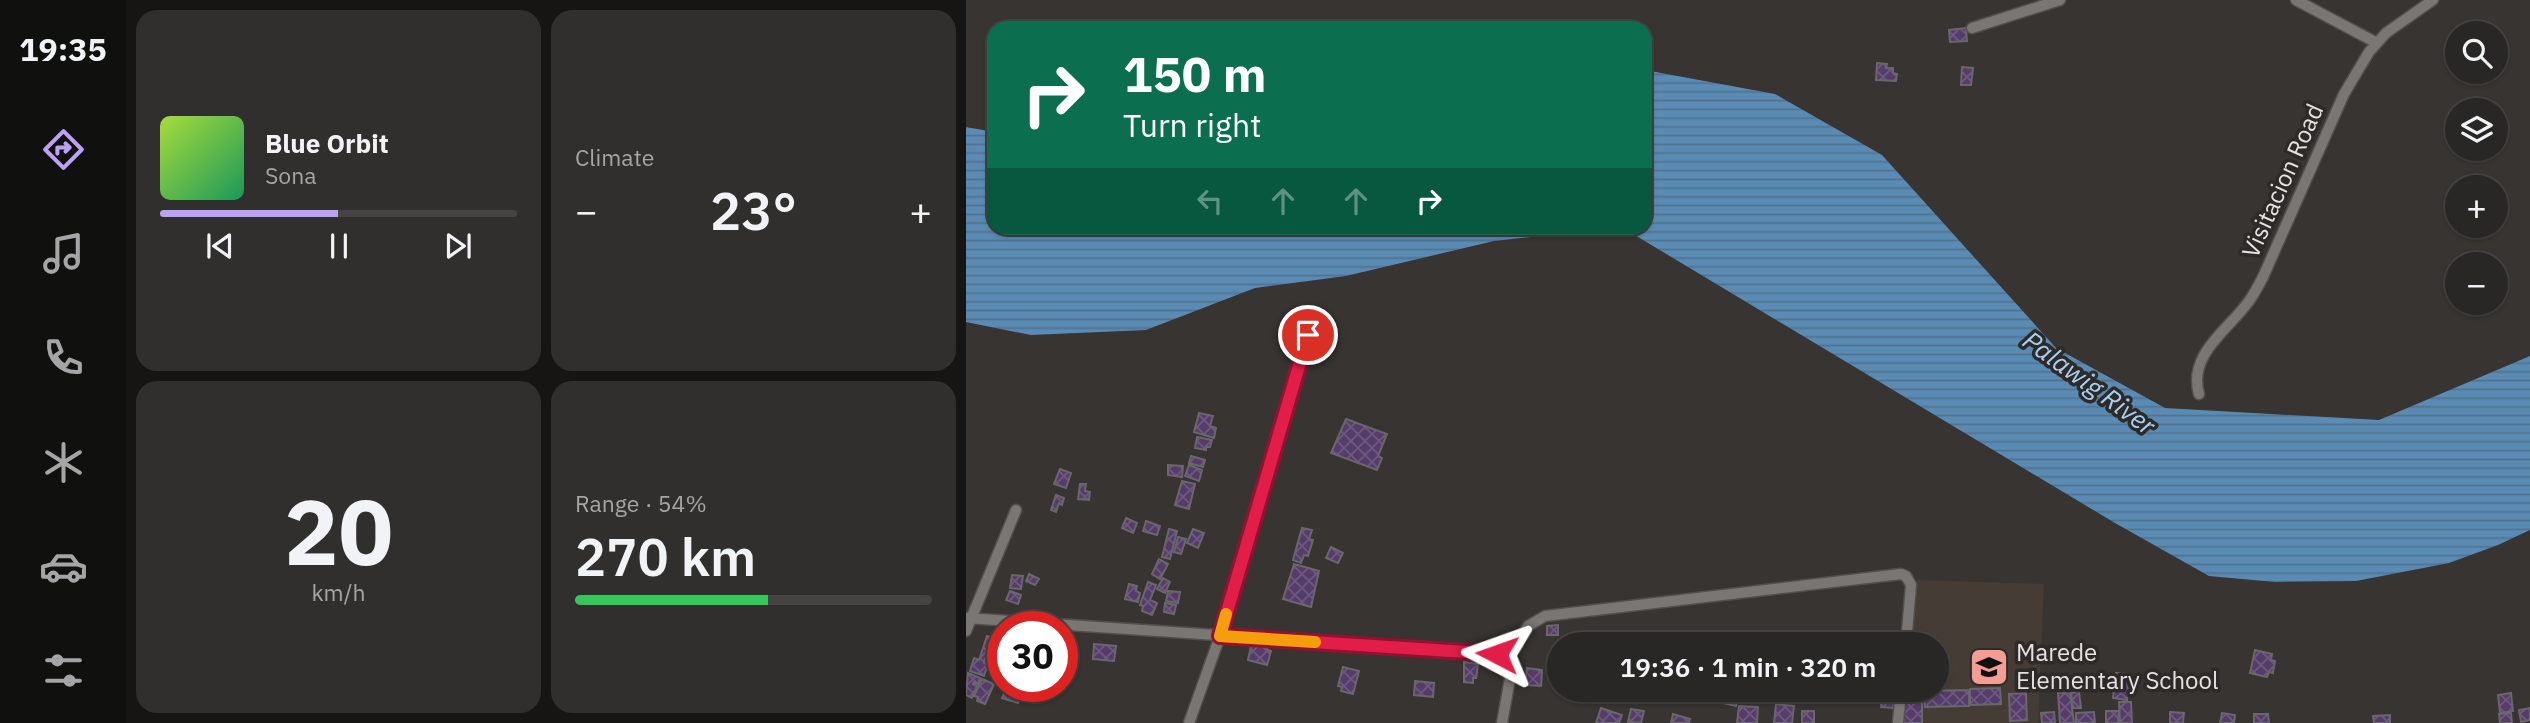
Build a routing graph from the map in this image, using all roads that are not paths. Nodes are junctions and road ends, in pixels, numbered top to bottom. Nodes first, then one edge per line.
1 (2060, 0) edge
2 (2296, 0) edge
3 (2433, 0) edge
4 (1972, 28) dead end
5 (2377, 43) junction
6 (1308, 335) dead end
7 (2199, 394) dead end
8 (1016, 510) dead end
9 (969, 619) edge
10 (966, 631) edge
11 (1907, 632) edge
12 (1220, 636) junction
13 (1508, 659) junction
14 (1900, 702) edge
15 (1189, 723) edge
16 (1502, 723) edge
17 (1898, 723) edge

1 - 4 street
2 - 5 street
3 - 5 street, Visitacion Road
5 - 7 street, Visitacion Road
6 - 12 street
8 - 9 street
9 - 10 street
9 - 12 street
11 - 13 street
12 - 13 street
12 - 15 street
13 - 16 street
14 - 17 street

